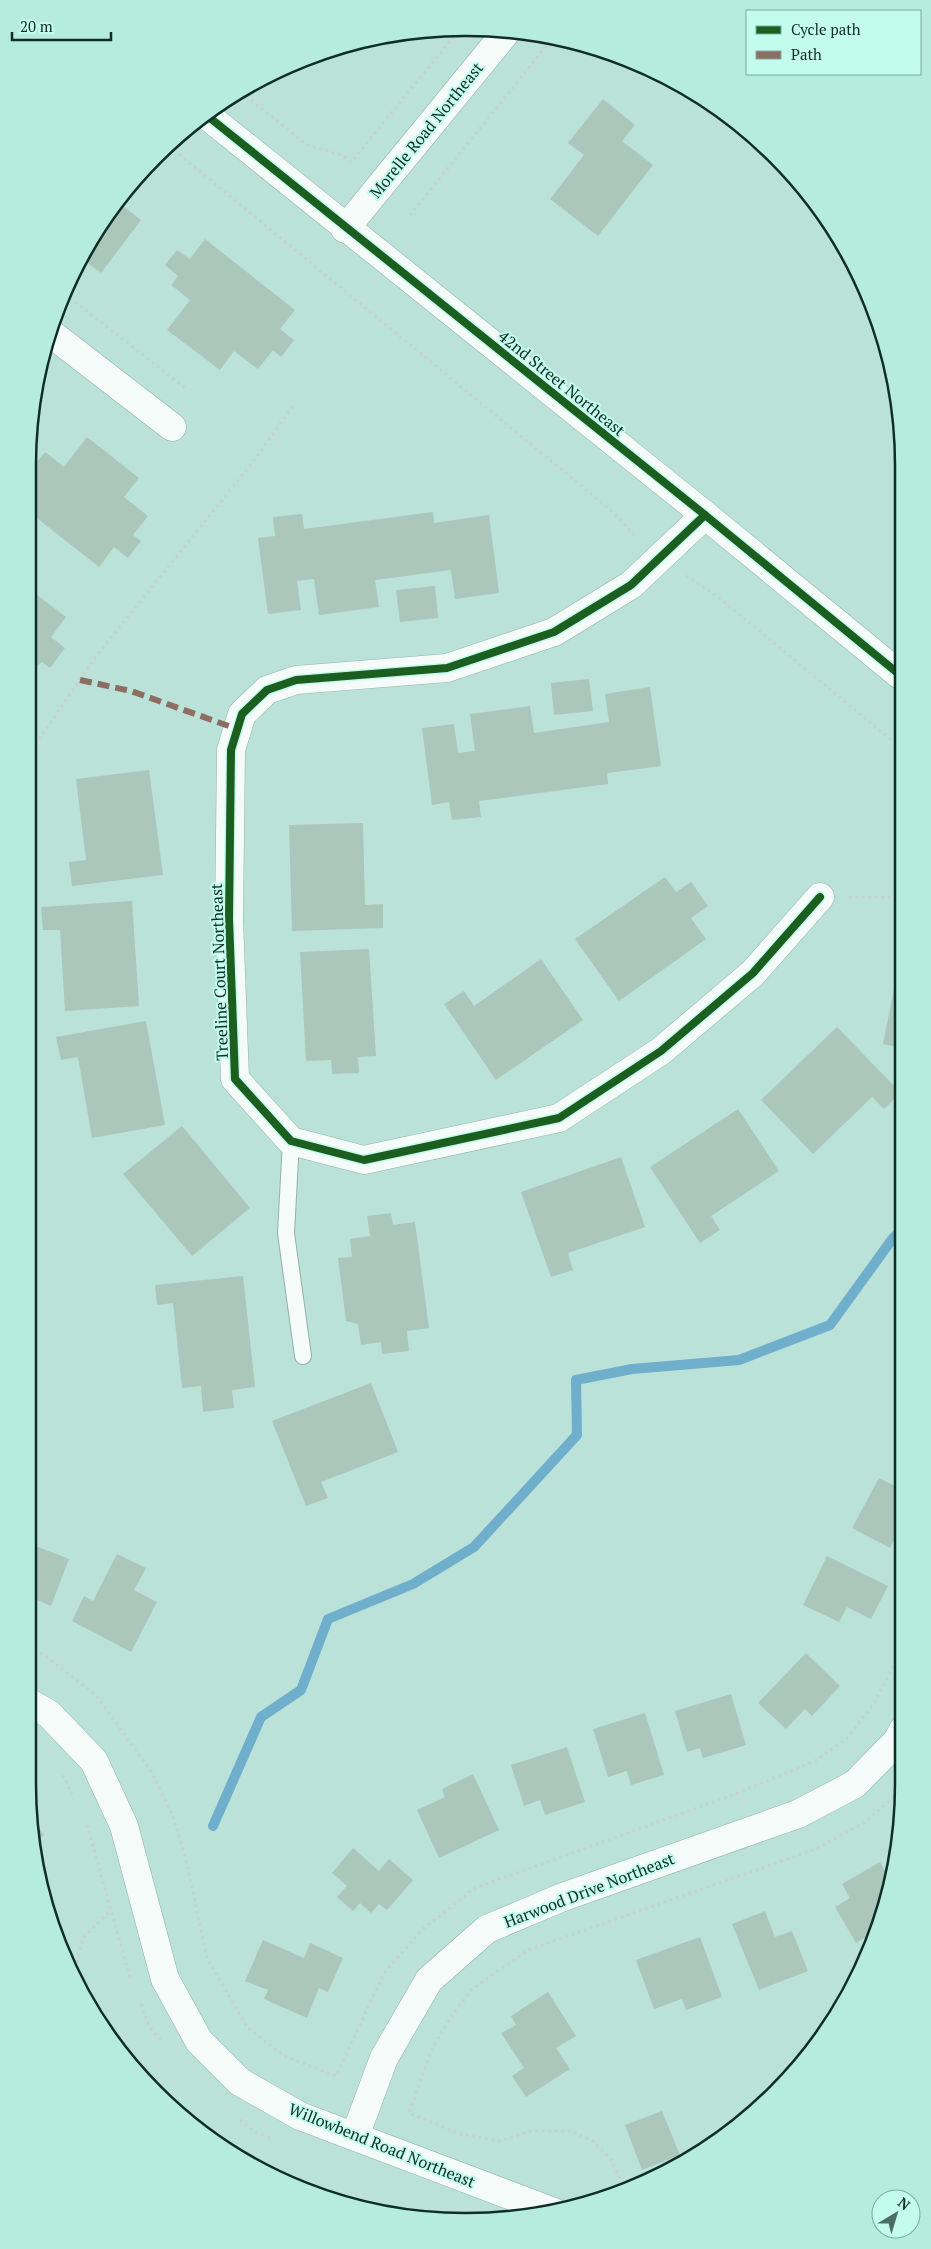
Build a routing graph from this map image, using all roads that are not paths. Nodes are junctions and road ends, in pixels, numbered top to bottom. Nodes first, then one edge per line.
1 (501, 38) edge
2 (212, 120) edge
3 (345, 229) junction
4 (56, 337) edge
5 (172, 427) dead end
6 (705, 515) junction
7 (895, 671) edge
8 (820, 896) road end
9 (291, 1141) junction
10 (303, 1356) dead end
11 (36, 1707) edge
12 (895, 1743) edge
13 (355, 2136) junction
14 (539, 2206) edge

1 - 3 street, Morelle Road Northeast
2 - 3 street, 42nd Street Northeast
3 - 6 street, 42nd Street Northeast
4 - 5 street
6 - 7 street, 42nd Street Northeast
6 - 9 street, Treeline Court Northeast
8 - 9 street
9 - 10 lane
11 - 13 street, Willowbend Road Northeast
12 - 13 street, Harwood Drive Northeast
13 - 14 street, Willowbend Road Northeast

